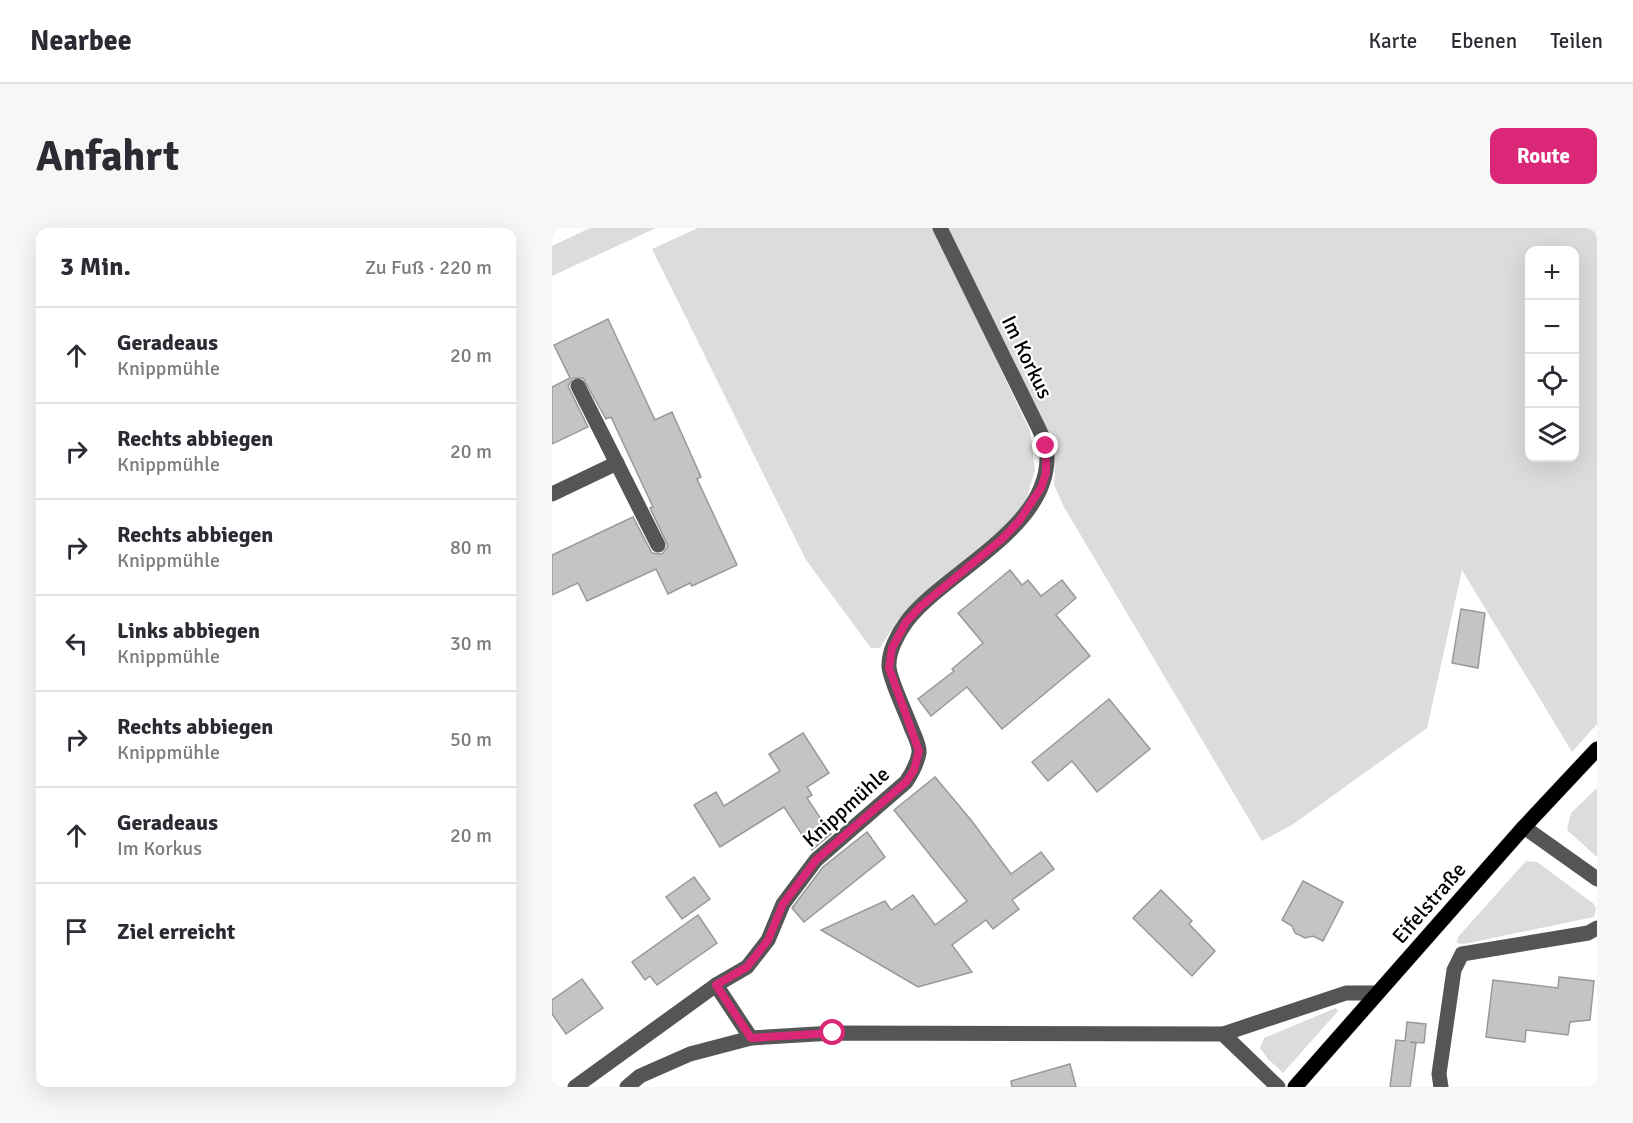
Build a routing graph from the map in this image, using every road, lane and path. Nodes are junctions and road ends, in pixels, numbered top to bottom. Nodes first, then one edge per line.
1 (940, 228) edge
2 (578, 386) dead end
3 (617, 463) junction
4 (552, 494) edge
5 (1029, 507) joint
6 (658, 545) dead end
7 (1597, 749) edge
8 (1524, 826) junction
9 (1597, 879) edge
10 (1597, 928) edge
11 (716, 985) junction
12 (1377, 993) junction
13 (1223, 1034) junction
14 (751, 1038) junction
15 (576, 1087) edge
16 (627, 1087) edge
17 (1278, 1087) edge
18 (1295, 1087) edge
19 (1441, 1087) edge

1 - 5 street, Im Korkus
2 - 3 street
3 - 4 street
3 - 6 street
5 - 11 street, Knippmühle
7 - 8 main road, Eifelstraße
8 - 9 street
8 - 12 main road, Eifelstraße
10 - 19 street
11 - 14 street
11 - 15 street, Knippmühle
12 - 13 street
12 - 18 main road, Eifelstraße
13 - 14 street
13 - 17 street
14 - 16 street

